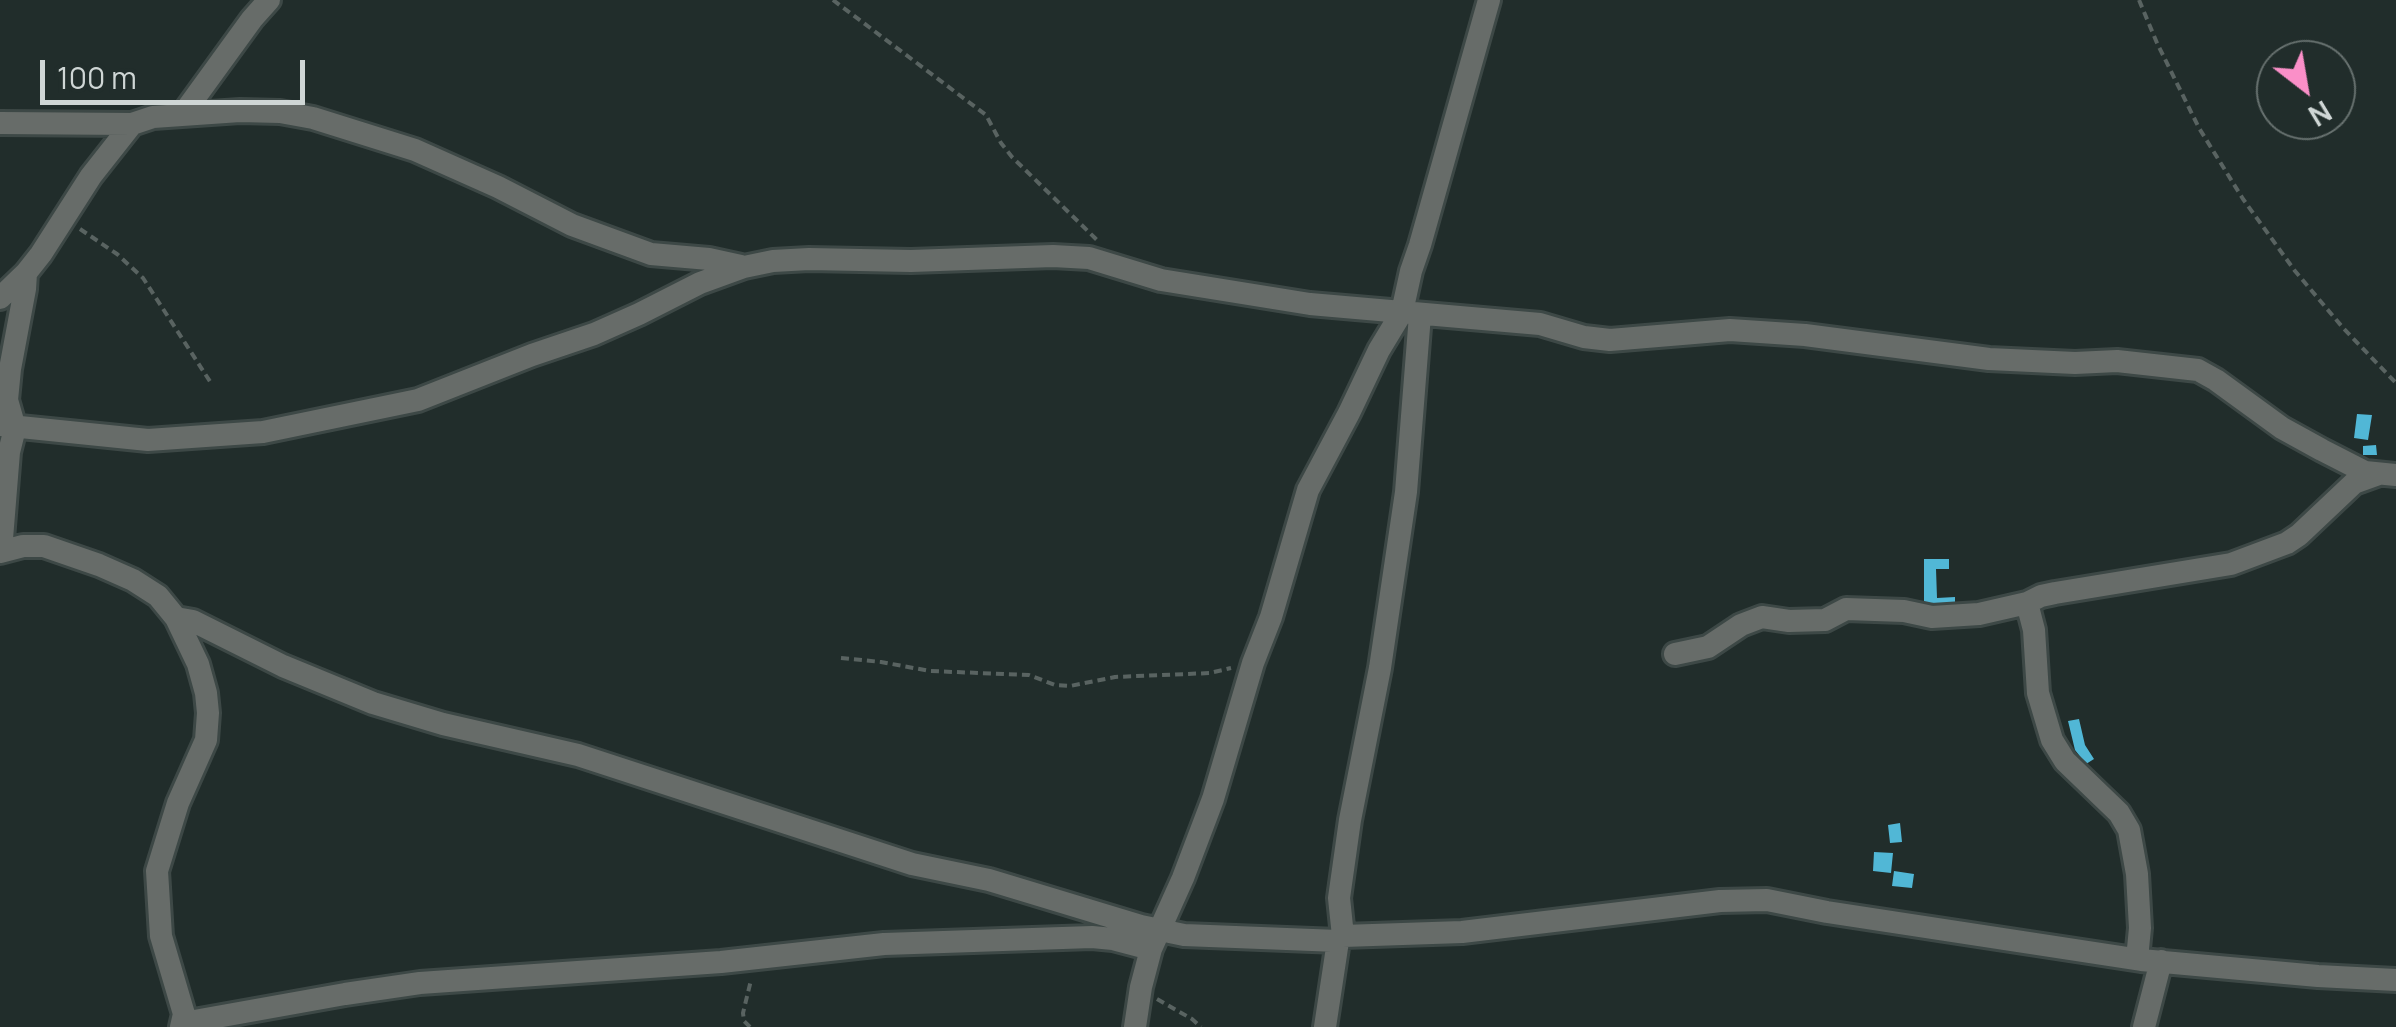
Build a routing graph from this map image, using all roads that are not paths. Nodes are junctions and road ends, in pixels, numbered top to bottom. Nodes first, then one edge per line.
1 (269, 0) edge
2 (1489, 0) edge
3 (183, 114) junction
4 (0, 123) edge
5 (132, 124) junction
6 (744, 267) junction
7 (26, 273) junction
8 (0, 298) edge
9 (1411, 314) junction
10 (8, 426) edge
11 (2391, 474) edge
12 (0, 551) edge
13 (2027, 604) junction
14 (176, 618) junction
15 (1675, 654) dead end
16 (1340, 938) junction
17 (1155, 939) junction
18 (2137, 959) junction
19 (2161, 961) junction
20 (2396, 980) edge
21 (182, 1025) edge
22 (1135, 1027) edge
23 (1325, 1027) edge
24 (2144, 1027) edge

1 - 3 street
2 - 9 street
3 - 5 street
3 - 6 street
4 - 5 street
5 - 7 street
6 - 9 street
6 - 10 street
7 - 8 street
7 - 10 street
9 - 11 street
9 - 16 street
9 - 17 street
10 - 12 street
11 - 13 street
12 - 14 street
13 - 15 street
13 - 18 street
14 - 17 street
14 - 21 street
16 - 17 street
16 - 18 street
16 - 23 street
17 - 21 street
17 - 22 street
18 - 19 street
19 - 20 street
19 - 24 street

